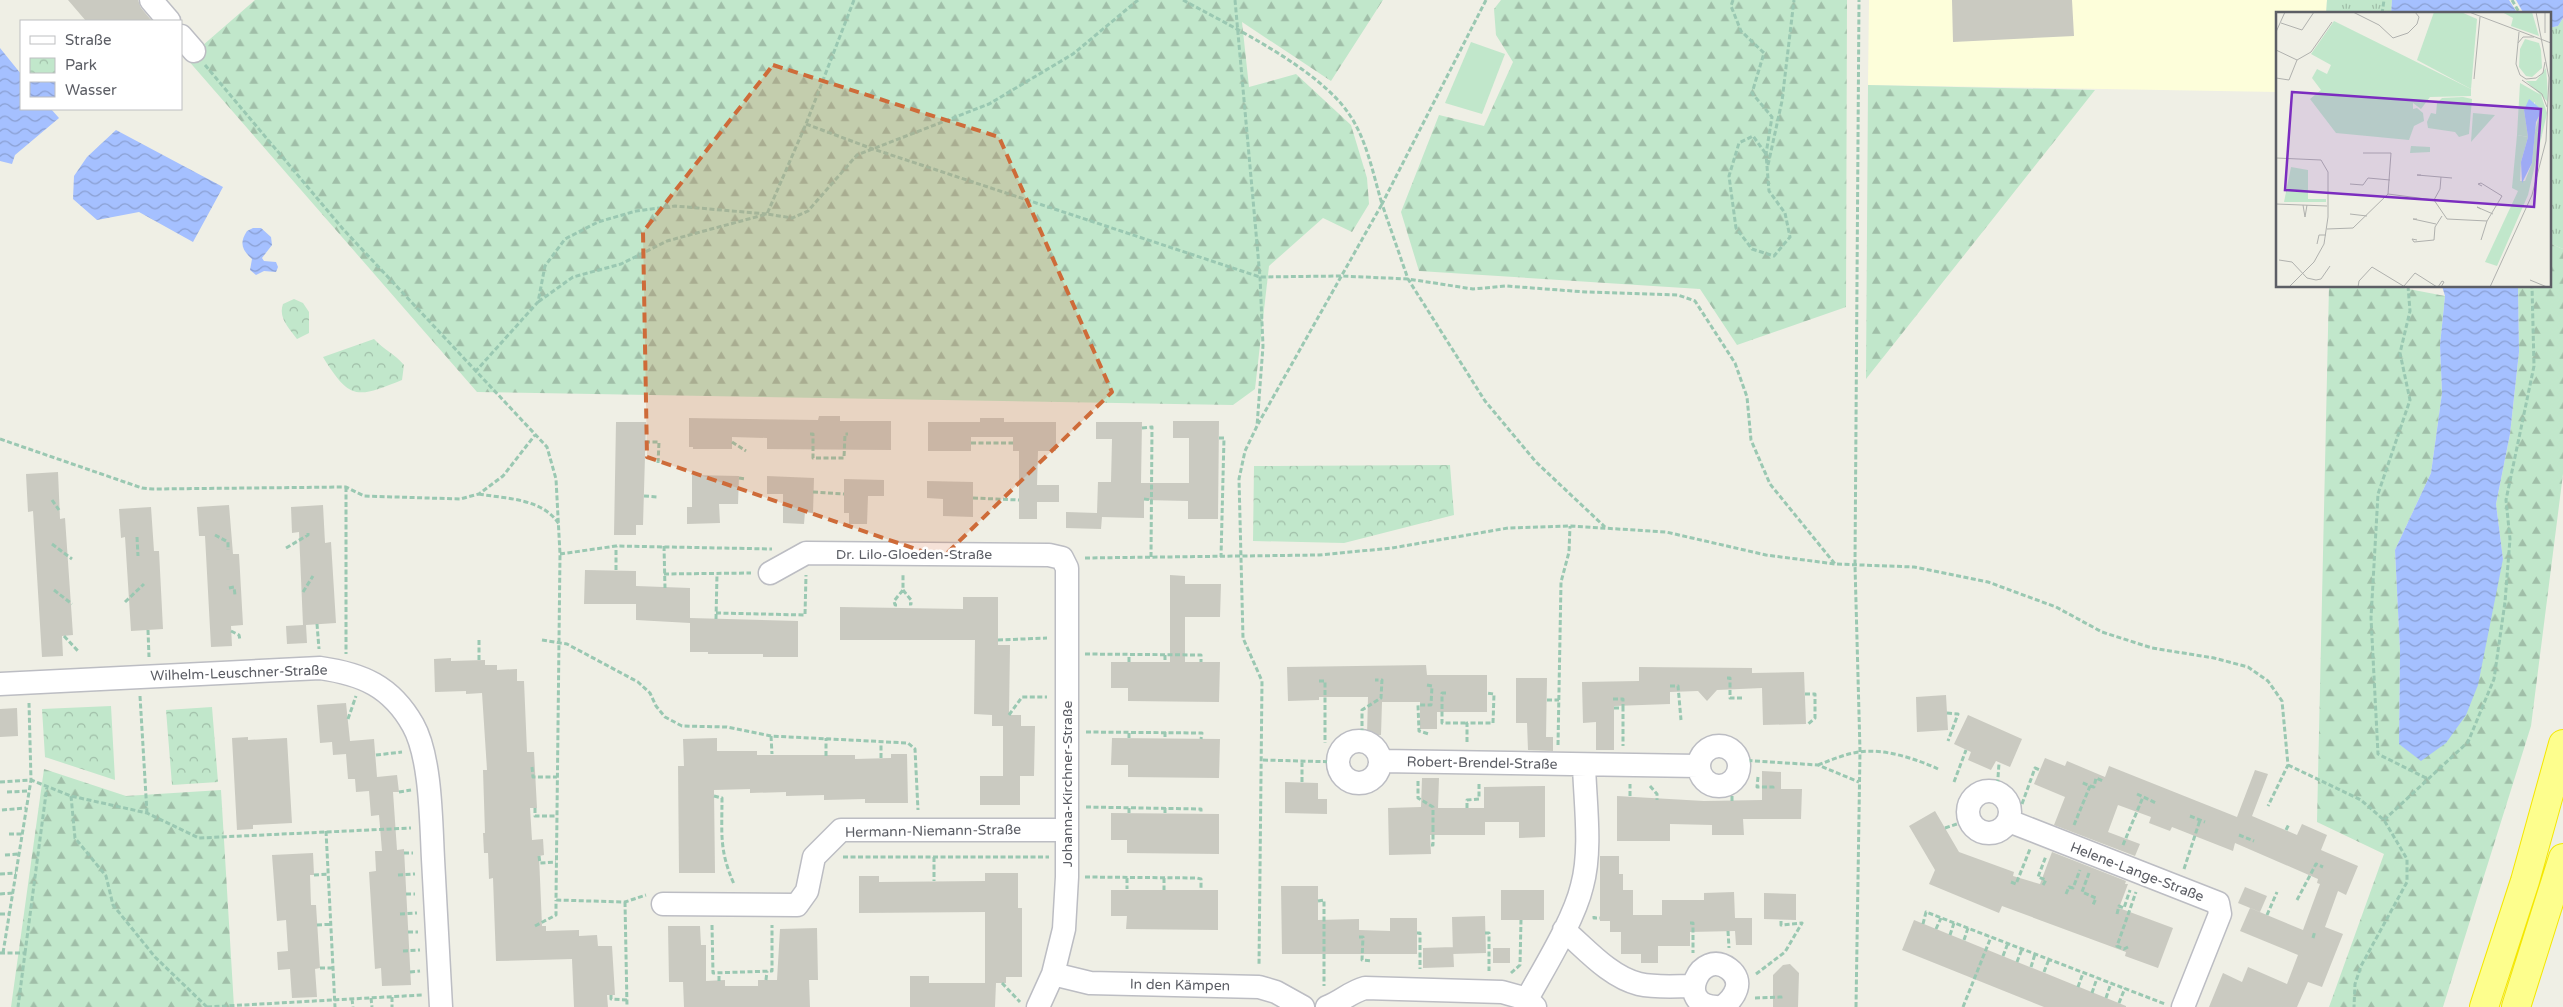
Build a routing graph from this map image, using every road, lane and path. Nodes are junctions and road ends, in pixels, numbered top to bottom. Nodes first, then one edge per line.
1 (150, 0) edge
2 (854, 0) edge
3 (1138, 0) edge
4 (1183, 0) edge
5 (1235, 0) edge
6 (1486, 0) edge
7 (1733, 0) edge
8 (1794, 0) edge
9 (1859, 0) edge
10 (2512, 0) edge
11 (2519, 12) edge
12 (167, 20) edge
13 (1237, 29) junction
14 (188, 44) edge
15 (806, 124) junction
16 (873, 149) junction
17 (1766, 154) junction
18 (1767, 168) junction
19 (1382, 204) junction
20 (767, 214) junction
21 (1260, 276) junction
22 (1341, 276) junction
23 (1408, 279) junction
24 (2408, 288) edge
25 (2532, 288) edge
26 (538, 302) junction
27 (475, 372) junction
28 (1257, 426) junction
29 (1142, 428) dead end
30 (810, 434) dead end
31 (848, 434) dead end
32 (536, 435) junction
33 (1219, 438) dead end
34 (0, 439) edge
35 (645, 442) dead end
36 (732, 442) dead end
37 (971, 443) dead end
38 (1013, 443) dead end
39 (746, 452) dead end
40 (658, 464) dead end
41 (739, 478) dead end
42 (746, 479) dead end
43 (346, 487) junction
44 (814, 492) dead end
45 (479, 494) junction
46 (844, 494) dead end
47 (644, 496) dead end
48 (658, 497) dead end
49 (973, 498) dead end
50 (1144, 499) dead end
51 (52, 500) dead end
52 (1019, 500) dead end
53 (1152, 500) junction
54 (60, 510) dead end
55 (559, 525) junction
56 (1570, 526) junction
57 (1606, 528) junction
58 (308, 532) dead end
59 (215, 535) dead end
60 (137, 536) dead end
61 (52, 544) dead end
62 (616, 546) junction
63 (664, 546) junction
64 (755, 547) dead end
65 (286, 548) dead end
66 (228, 550) dead end
67 (806, 553) junction
68 (560, 554) junction
69 (138, 556) dead end
70 (1221, 557) junction
71 (1241, 557) junction
72 (1062, 558) junction
73 (1151, 558) junction
74 (72, 559) dead end
75 (1835, 564) junction
76 (1855, 565) junction
77 (616, 570) dead end
78 (770, 573) joint
79 (664, 574) junction
80 (717, 574) junction
81 (313, 576) dead end
82 (144, 584) dead end
83 (229, 588) dead end
84 (665, 588) dead end
85 (54, 590) dead end
86 (303, 592) dead end
87 (235, 595) dead end
88 (125, 602) dead end
89 (72, 604) dead end
90 (909, 604) dead end
91 (897, 605) dead end
92 (716, 613) junction
93 (772, 614) junction
94 (716, 619) dead end
95 (772, 620) dead end
96 (148, 630) dead end
97 (232, 631) dead end
98 (64, 636) dead end
99 (240, 640) dead end
100 (479, 640) dead end
101 (542, 640) dead end
102 (998, 640) dead end
103 (558, 641) junction
104 (1067, 646) junction
105 (78, 651) dead end
106 (1129, 655) junction
107 (1165, 655) junction
108 (479, 660) dead end
109 (1129, 662) dead end
110 (1165, 662) dead end
111 (1201, 662) dead end
112 (346, 672) junction
113 (144, 676) junction
114 (1727, 678) dead end
115 (1375, 680) dead end
116 (1319, 681) dead end
117 (28, 682) junction
118 (0, 684) edge
119 (1427, 685) dead end
120 (1670, 686) dead end
121 (1446, 693) dead end
122 (1487, 693) dead end
123 (1805, 694) dead end
124 (1067, 696) junction
125 (1743, 698) dead end
126 (1613, 699) dead end
127 (1547, 700) dead end
128 (1558, 700) junction
129 (1614, 708) dead end
130 (1623, 708) junction
131 (1947, 713) dead end
132 (1009, 714) dead end
133 (1681, 720) dead end
134 (1467, 723) junction
135 (1808, 724) dead end
136 (1067, 732) junction
137 (1129, 732) junction
138 (1165, 732) junction
139 (1429, 734) dead end
140 (771, 736) junction
141 (826, 738) junction
142 (1129, 738) dead end
143 (1165, 738) dead end
144 (1202, 738) dead end
145 (1362, 740) junction
146 (881, 741) junction
147 (1948, 741) dead end
148 (1325, 743) dead end
149 (2563, 744) edge
150 (422, 750) junction
151 (1966, 750) dead end
152 (1860, 751) junction
153 (772, 754) dead end
154 (376, 755) dead end
155 (826, 756) dead end
156 (881, 758) dead end
157 (1263, 760) junction
158 (1740, 760) junction
159 (1302, 761) junction
160 (1381, 761) junction
161 (1338, 762) junction
162 (1418, 762) junction
163 (1473, 763) junction
164 (1999, 763) dead end
165 (1558, 764) junction
166 (1584, 765) junction
167 (1623, 765) junction
168 (1818, 765) junction
169 (2288, 765) junction
170 (1698, 766) junction
171 (532, 767) dead end
172 (1938, 769) dead end
173 (2040, 770) dead end
174 (557, 777) junction
175 (1758, 777) dead end
176 (2428, 779) junction
177 (31, 780) junction
178 (2103, 780) dead end
179 (0, 782) edge
180 (1302, 782) dead end
181 (1859, 782) junction
182 (1954, 782) dead end
183 (2081, 782) dead end
184 (47, 786) junction
185 (2090, 786) junction
186 (1774, 789) dead end
187 (29, 791) junction
188 (7, 792) dead end
189 (1997, 792) junction
190 (2137, 794) dead end
191 (71, 796) junction
192 (714, 796) dead end
193 (2143, 797) junction
194 (2156, 803) dead end
195 (1068, 806) junction
196 (2268, 806) dead end
197 (1129, 807) junction
198 (27, 808) junction
199 (535, 808) dead end
200 (1165, 808) junction
201 (1467, 808) dead end
202 (2, 810) dead end
203 (147, 813) junction
204 (1129, 814) dead end
205 (1165, 814) dead end
206 (1201, 814) dead end
207 (557, 816) junction
208 (2190, 816) dead end
209 (1969, 820) junction
210 (2200, 820) junction
211 (2384, 820) junction
212 (2012, 822) junction
213 (2205, 822) dead end
214 (2289, 824) dead end
215 (432, 827) junction
216 (1945, 828) dead end
217 (919, 830) junction
218 (1068, 830) junction
219 (2286, 830) dead end
220 (326, 831) junction
221 (10, 834) dead end
222 (22, 834) junction
223 (2239, 835) dead end
224 (2254, 841) dead end
225 (1431, 845) dead end
226 (714, 846) dead end
227 (722, 847) junction
228 (2075, 848) junction
229 (19, 854) junction
230 (5, 855) dead end
231 (540, 856) dead end
232 (814, 857) junction
233 (934, 857) junction
234 (2563, 858) edge
235 (556, 862) junction
236 (1068, 867) junction
237 (2324, 867) dead end
238 (16, 873) junction
239 (0, 874) edge
240 (328, 874) junction
241 (2139, 874) junction
242 (314, 875) dead end
243 (1127, 878) junction
244 (1164, 878) junction
245 (934, 882) dead end
246 (2010, 882) dead end
247 (2043, 885) dead end
248 (2178, 888) junction
249 (1127, 889) dead end
250 (1164, 890) dead end
251 (1201, 890) dead end
252 (734, 891) dead end
253 (2278, 892) dead end
254 (13, 893) junction
255 (0, 894) edge
256 (2066, 894) dead end
257 (556, 900) junction
258 (1318, 900) dead end
259 (2297, 900) dead end
260 (663, 904) dead end
261 (712, 904) junction
262 (2093, 904) dead end
263 (772, 905) junction
264 (0, 914) edge
265 (9, 914) junction
266 (2117, 914) dead end
267 (2267, 915) dead end
268 (1941, 918) junction
269 (1781, 919) dead end
270 (1520, 920) dead end
271 (1954, 923) junction
272 (332, 924) junction
273 (1923, 924) dead end
274 (317, 925) dead end
275 (535, 926) dead end
276 (1968, 928) junction
277 (1936, 929) dead end
278 (1564, 930) junction
279 (2316, 931) dead end
280 (1417, 933) dead end
281 (1485, 933) dead end
282 (0, 934) edge
283 (6, 934) junction
284 (1318, 934) dead end
285 (1324, 934) junction
286 (1950, 935) dead end
287 (1991, 936) junction
288 (1360, 937) dead end
289 (2313, 938) dead end
290 (1964, 940) dead end
291 (2008, 944) junction
292 (2128, 947) dead end
293 (2022, 949) junction
294 (706, 950) dead end
295 (712, 950) junction
296 (1, 953) edge
297 (25, 953) junction
298 (2035, 954) junction
299 (772, 955) junction
300 (777, 955) dead end
301 (2004, 956) dead end
302 (2049, 960) junction
303 (1372, 961) dead end
304 (2017, 962) dead end
305 (2031, 967) dead end
306 (320, 968) dead end
307 (334, 968) junction
308 (767, 972) junction
309 (2044, 972) dead end
310 (2083, 972) junction
311 (719, 973) junction
312 (1053, 974) junction
313 (1508, 975) dead end
314 (2098, 978) junction
315 (719, 980) dead end
316 (766, 980) dead end
317 (1002, 983) dead end
318 (2111, 983) junction
319 (1694, 986) junction
320 (1259, 987) junction
321 (2078, 987) dead end
322 (2125, 988) junction
323 (1420, 990) junction
324 (1489, 991) junction
325 (2092, 993) dead end
326 (611, 995) dead end
327 (392, 997) junction
328 (371, 998) junction
329 (1326, 998) edge
330 (2106, 998) dead end
331 (352, 999) junction
332 (627, 1000) junction
333 (1727, 1000) edge
334 (1781, 1000) dead end
335 (335, 1001) junction
336 (440, 1001) edge
337 (294, 1002) junction
338 (314, 1002) junction
339 (1531, 1003) edge
340 (2119, 1003) dead end
341 (274, 1005) edge
342 (254, 1006) edge
343 (18, 1007) edge
344 (207, 1007) edge
345 (295, 1007) edge
346 (315, 1007) edge
347 (335, 1007) edge
348 (353, 1007) edge
349 (372, 1007) edge
350 (392, 1007) edge
351 (627, 1007) edge
352 (1026, 1007) edge
353 (1038, 1007) edge
354 (1303, 1007) edge
355 (1856, 1007) edge
356 (1963, 1007) edge
357 (2172, 1007) edge
358 (2183, 1007) edge
359 (2354, 1007) edge
360 (2484, 1007) edge
361 (2516, 1007) edge

1 - 12 street
2 - 15 path
3 - 16 path
4 - 13 path
5 - 13 path
6 - 19 path
7 - 17 path
8 - 18 path
9 - 76 path
10 - 11 path
13 - 19 path
13 - 21 path
14 - 27 path
15 - 16 path
15 - 20 path
16 - 20 path
16 - 21 path
17 - 18 path
17 - 18 path
19 - 22 path
19 - 23 path
20 - 26 path
20 - 26 path
21 - 22 path
21 - 28 path
22 - 23 path
22 - 28 path
23 - 57 path
23 - 75 path
24 - 176 path
25 - 176 path
26 - 27 path
27 - 32 path
28 - 71 path
29 - 53 path
30 - 31 path
32 - 45 path
32 - 55 path
33 - 70 path
34 - 43 path
35 - 40 path
36 - 39 path
37 - 38 path
41 - 42 path
43 - 45 path
43 - 112 path
44 - 46 path
45 - 55 path
47 - 48 path
49 - 52 path
50 - 53 path
51 - 54 path
53 - 73 path
55 - 68 path
56 - 57 path
56 - 71 path
56 - 128 path
57 - 75 path
58 - 65 path
59 - 66 path
60 - 69 path
61 - 74 path
62 - 63 path
62 - 68 path
62 - 77 path
63 - 64 path
63 - 79 path
67 - 72 street, Dr. Lilo-Gloeden-Straße
67 - 78 street, Dr. Lilo-Gloeden-Straße
67 - 93 path
68 - 103 path
70 - 71 path
70 - 73 path
71 - 157 path
72 - 73 path
72 - 104 street, Johanna-Kirchner-Straße
75 - 76 path
76 - 152 path
76 - 169 path
78 - 80 path
79 - 80 path
79 - 84 path
80 - 92 path
81 - 86 path
82 - 88 path
83 - 87 path
85 - 89 path
90 - 91 path
92 - 93 path
92 - 94 path
93 - 95 path
96 - 113 path
97 - 99 path
98 - 105 path
100 - 108 path
101 - 103 path
102 - 104 path
103 - 140 path
103 - 174 path
104 - 106 path
104 - 124 street, Johanna-Kirchner-Straße
106 - 107 path
106 - 109 path
107 - 110 path
107 - 111 path
112 - 113 street, Wilhelm-Leuschner-Straße
112 - 150 street, Wilhelm-Leuschner-Straße
113 - 117 street, Wilhelm-Leuschner-Straße
113 - 203 path
114 - 125 path
115 - 145 path
116 - 148 path
117 - 118 street, Wilhelm-Leuschner-Straße
117 - 177 path
119 - 139 path
120 - 133 path
121 - 134 path
122 - 134 path
123 - 135 path
124 - 132 path
124 - 136 street, Johanna-Kirchner-Straße
126 - 130 path
127 - 128 path
128 - 165 path
129 - 130 path
130 - 167 path
131 - 147 path
134 - 163 path
136 - 137 path
136 - 195 street, Johanna-Kirchner-Straße
137 - 138 path
137 - 142 path
138 - 143 path
138 - 144 path
140 - 141 path
140 - 153 path
141 - 146 path
141 - 155 path
145 - 160 street
145 - 161 street
146 - 156 path
146 - 217 path
149 - 360 highway
150 - 154 path
150 - 215 street, Wilhelm-Leuschner-Straße
151 - 182 path
152 - 168 path
152 - 172 path
152 - 181 path
157 - 159 path
157 - 320 path
158 - 168 path
158 - 170 street
158 - 170 street
159 - 161 path
159 - 180 path
160 - 161 street
160 - 162 street, Robert-Brendel-Straße
162 - 163 street, Robert-Brendel-Straße
162 - 225 path
163 - 165 street, Robert-Brendel-Straße
163 - 201 path
164 - 189 path
165 - 166 street, Robert-Brendel-Straße
166 - 167 street, Robert-Brendel-Straße
166 - 278 street
167 - 170 street, Robert-Brendel-Straße
168 - 181 path
169 - 196 path
169 - 211 path
171 - 174 path
173 - 212 path
174 - 207 path
175 - 186 path
176 - 211 path
177 - 179 path
177 - 184 path
177 - 187 path
178 - 185 path
181 - 355 path
183 - 185 path
184 - 191 path
184 - 297 path
185 - 228 path
187 - 188 path
187 - 198 path
189 - 209 street
189 - 212 street
190 - 193 path
191 - 203 path
191 - 344 path
192 - 227 path
193 - 194 path
193 - 228 path
195 - 197 path
195 - 218 street, Johanna-Kirchner-Straße
197 - 200 path
197 - 204 path
198 - 202 path
198 - 222 path
199 - 207 path
200 - 205 path
200 - 206 path
203 - 220 path
207 - 235 path
208 - 210 path
209 - 212 street
209 - 216 path
210 - 213 path
210 - 248 path
211 - 359 path
212 - 228 street, Helene-Lange-Straße
214 - 219 path
215 - 220 path
215 - 336 street, Wilhelm-Leuschner-Straße
217 - 218 street, Hermann-Niemann-Straße
217 - 232 street, Hermann-Niemann-Straße
218 - 236 street, Johanna-Kirchner-Straße
220 - 240 path
221 - 222 path
222 - 229 path
223 - 224 path
226 - 227 path
227 - 252 path
228 - 241 street, Helene-Lange-Straße
228 - 246 path
228 - 247 path
228 - 256 path
228 - 262 path
229 - 230 path
229 - 238 path
231 - 235 path
232 - 233 path
232 - 263 street
233 - 236 path
233 - 245 path
234 - 361 highway
235 - 257 path
236 - 243 path
236 - 312 street, Johanna-Kirchner-Straße
237 - 259 path
238 - 239 path
238 - 254 path
240 - 242 path
240 - 272 path
241 - 248 street, Helene-Lange-Straße
241 - 266 path
241 - 292 path
243 - 244 path
243 - 249 path
244 - 250 path
244 - 251 path
248 - 358 street, Helene-Lange-Straße
253 - 267 path
254 - 255 path
254 - 265 path
257 - 275 path
257 - 332 path
258 - 285 path
260 - 261 street
261 - 263 street
261 - 295 path
263 - 299 path
264 - 265 path
265 - 283 path
268 - 271 path
268 - 273 path
268 - 277 path
269 - 333 path
270 - 313 path
271 - 276 path
271 - 286 path
272 - 274 path
272 - 307 path
276 - 287 path
276 - 290 path
278 - 319 street
278 - 339 street
279 - 289 path
280 - 323 path
281 - 324 path
282 - 283 path
283 - 296 path
284 - 285 path
285 - 329 path
287 - 291 path
287 - 356 path
288 - 303 path
291 - 293 path
291 - 301 path
293 - 298 path
293 - 304 path
294 - 295 path
295 - 311 path
296 - 297 path
297 - 343 path
298 - 302 path
298 - 305 path
299 - 300 path
299 - 308 path
302 - 309 path
302 - 310 path
306 - 307 path
307 - 335 path
308 - 311 path
308 - 316 path
310 - 314 path
310 - 321 path
311 - 315 path
312 - 320 street, In den Kämpen
312 - 353 street, Johanna-Kirchner-Straße
314 - 318 path
314 - 325 path
317 - 352 path
318 - 322 path
318 - 330 path
319 - 333 street
319 - 333 street
320 - 354 street, In den Kämpen
322 - 340 path
322 - 357 path
323 - 324 street
323 - 329 street
324 - 339 street
326 - 332 path
327 - 328 path
327 - 336 path
327 - 350 path
328 - 331 path
328 - 349 path
331 - 335 path
331 - 348 path
332 - 351 path
333 - 334 path
335 - 338 path
335 - 347 path
337 - 338 path
337 - 341 path
337 - 345 path
338 - 346 path
341 - 342 path
342 - 344 path

